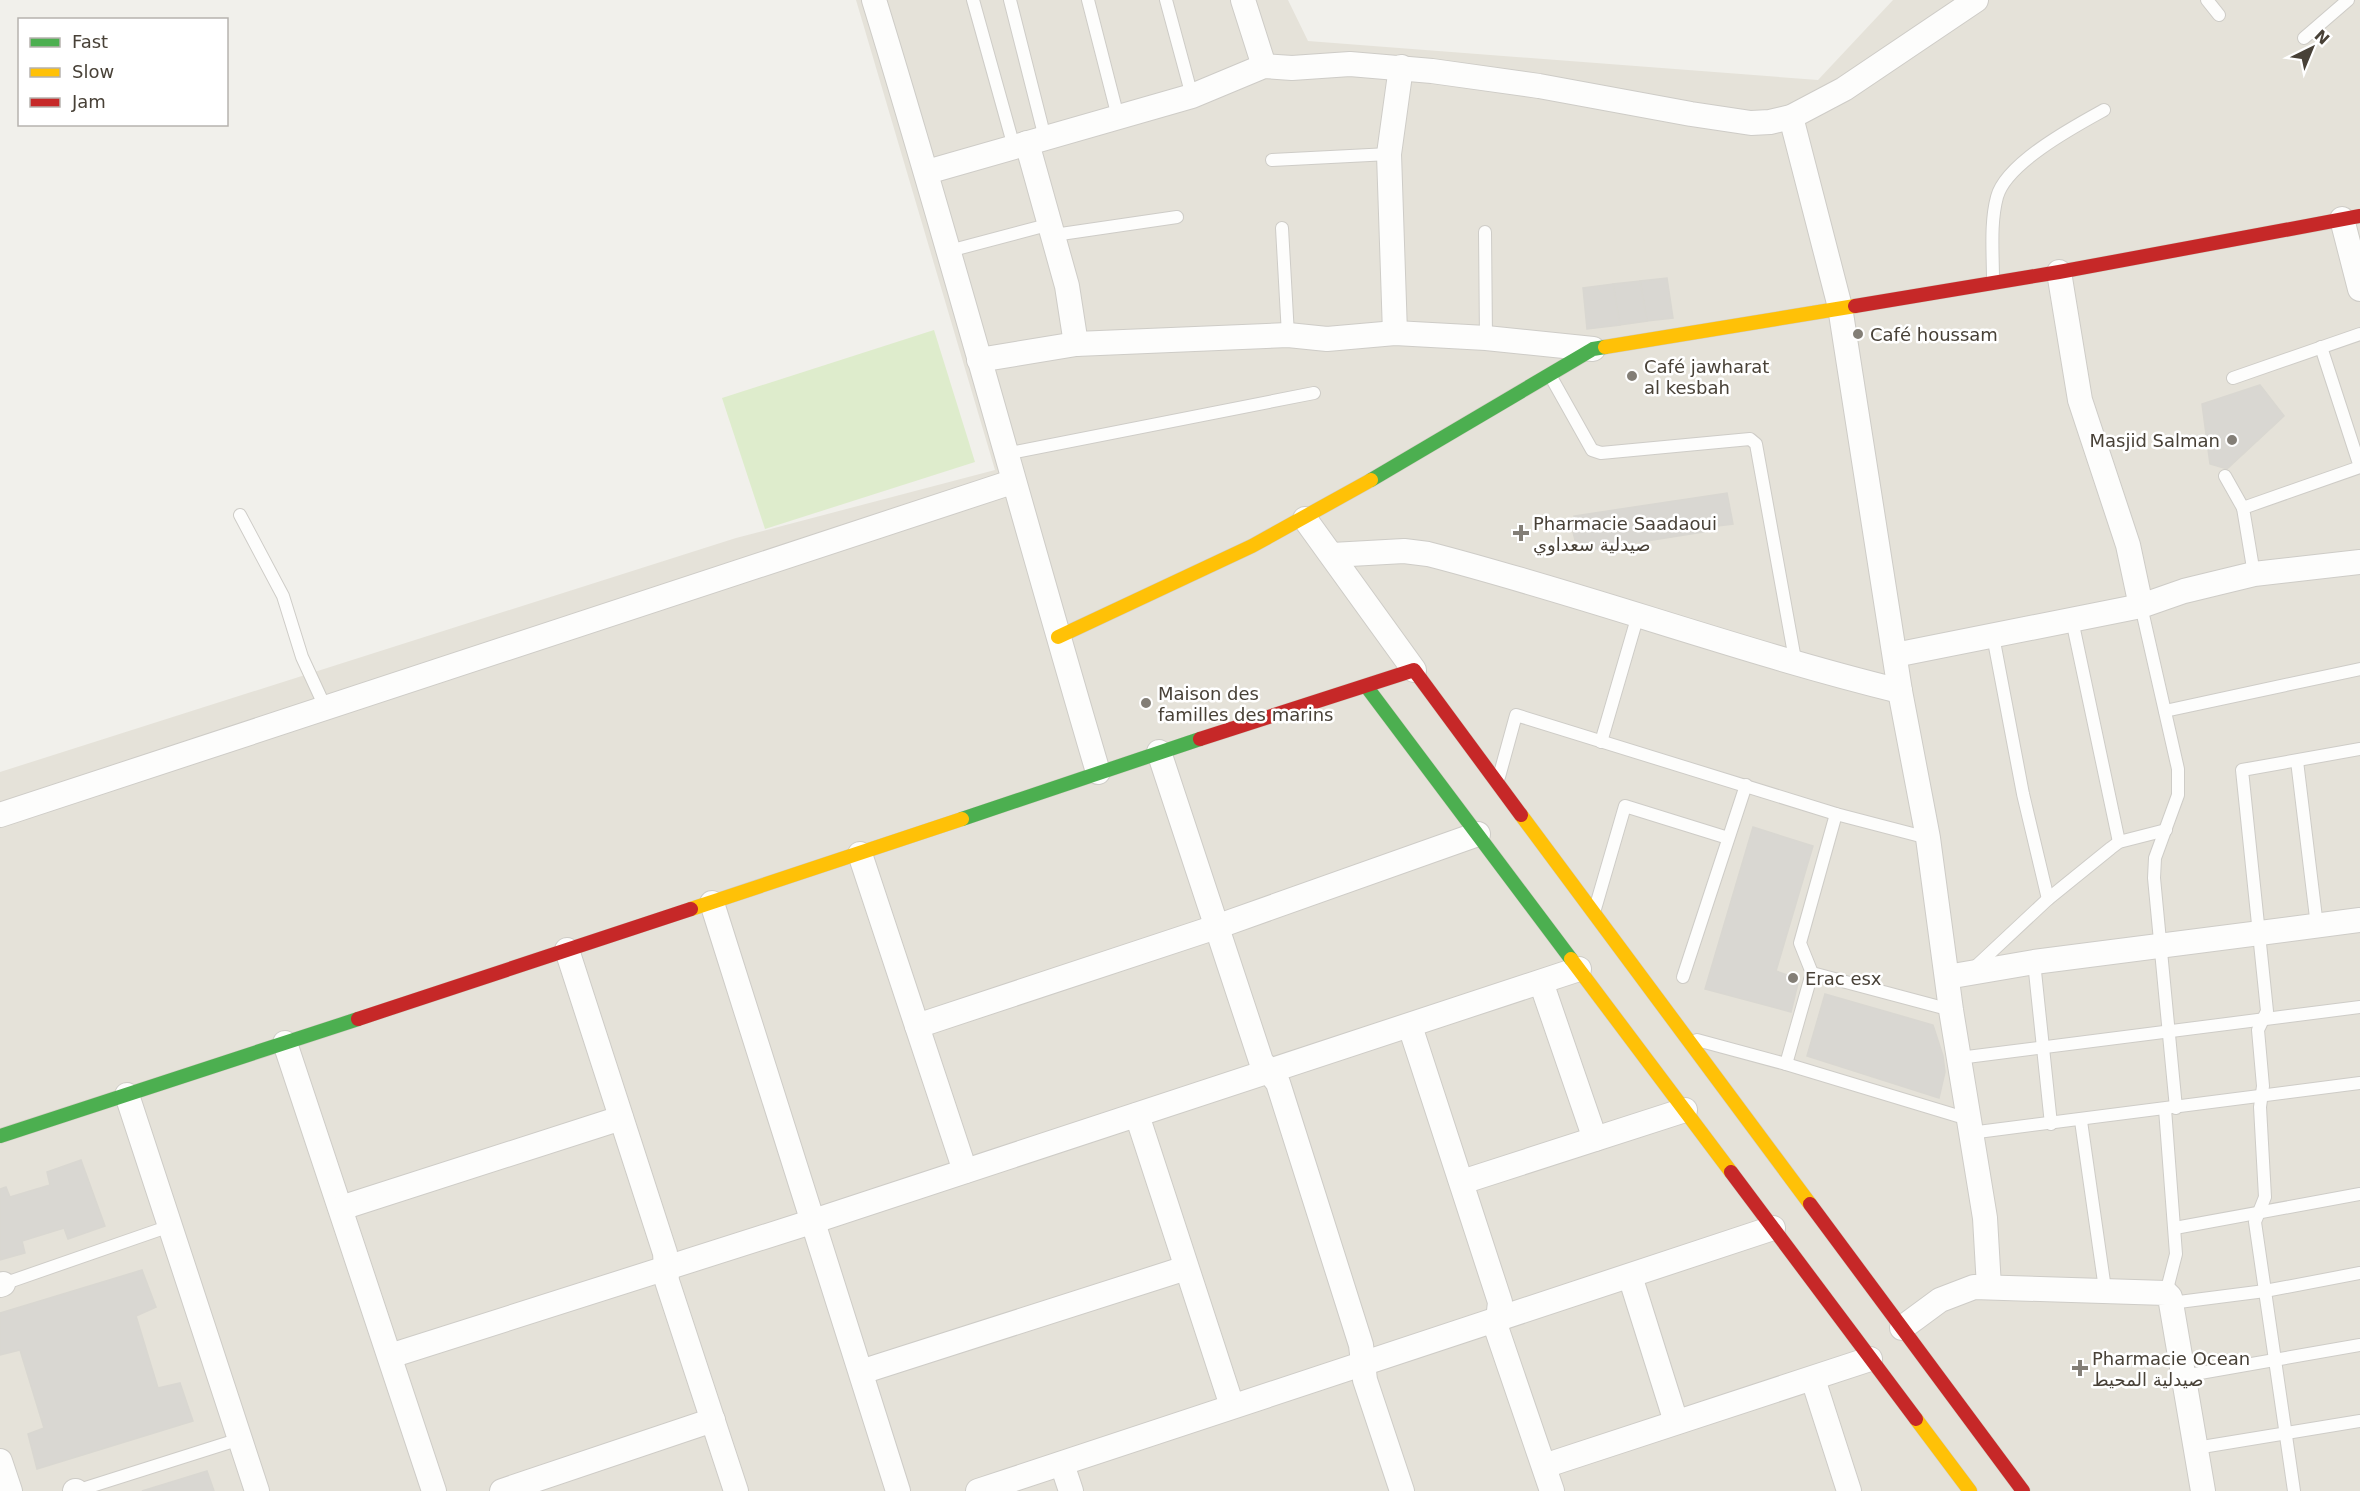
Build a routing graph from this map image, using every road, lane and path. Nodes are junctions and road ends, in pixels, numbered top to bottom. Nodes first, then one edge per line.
1 (874, 0) edge
2 (973, 0) edge
3 (1010, 0) edge
4 (1088, 0) edge
5 (1167, 0) edge
6 (1243, 0) edge
7 (1976, 0) edge
8 (2207, 0) edge
9 (2348, 0) edge
10 (2218, 15) dead end
11 (2304, 38) dead end
12 (1263, 66) junction
13 (1401, 67) junction
14 (1192, 96) junction
15 (2104, 110) dead end
16 (1118, 117) junction
17 (1791, 117) junction
18 (1029, 143) junction
19 (1389, 154) junction
20 (1272, 159) dead end
21 (927, 172) junction
22 (1176, 217) dead end
23 (2351, 218) edge
24 (1282, 228) dead end
25 (1052, 229) junction
26 (1485, 232) dead end
27 (949, 251) junction
28 (2059, 272) junction
29 (1993, 283) junction
30 (2360, 289) edge
31 (1840, 307) junction
32 (1395, 333) junction
33 (1288, 334) junction
34 (2360, 334) edge
35 (1486, 338) junction
36 (1076, 344) junction
37 (2321, 347) junction
38 (1593, 349) junction
39 (979, 360) junction
40 (1549, 373) junction
41 (2233, 378) dead end
42 (1314, 393) dead end
43 (1005, 454) junction
44 (2360, 467) edge
45 (2225, 476) dead end
46 (1012, 482) junction
47 (2243, 508) junction
48 (240, 515) dead end
49 (1305, 519) junction
50 (1332, 555) junction
51 (2360, 562) edge
52 (2254, 574) junction
53 (2141, 606) junction
54 (1638, 615) junction
55 (2072, 620) junction
56 (1993, 636) junction
57 (1058, 637) junction
58 (1895, 655) junction
59 (1796, 665) junction
60 (2360, 669) edge
61 (1414, 670) junction
62 (1366, 686) junction
63 (1900, 691) junction
64 (326, 709) junction
65 (2165, 711) junction
66 (1601, 742) junction
67 (2360, 749) edge
68 (1159, 752) junction
69 (2297, 761) junction
70 (1098, 772) junction
71 (1497, 784) junction
72 (1746, 785) junction
73 (1836, 814) junction
74 (0, 815) edge
75 (2166, 830) junction
76 (1478, 834) junction
77 (1728, 838) junction
78 (1928, 838) junction
79 (2119, 842) junction
80 (860, 854) junction
81 (2048, 899) junction
82 (712, 903) junction
83 (1594, 913) junction
84 (2360, 920) edge
85 (2317, 926) junction
86 (1216, 927) junction
87 (2260, 934) junction
88 (2161, 946) junction
89 (567, 950) junction
90 (2034, 962) junction
91 (1579, 969) junction
92 (1812, 973) junction
93 (1958, 975) junction
94 (1683, 977) dead end
95 (1541, 982) junction
96 (2360, 1006) edge
97 (1951, 1010) junction
98 (2262, 1021) junction
99 (917, 1026) junction
100 (1410, 1026) junction
101 (2168, 1032) junction
102 (1688, 1038) junction
103 (285, 1043) junction
104 (2042, 1048) junction
105 (1959, 1058) junction
106 (1786, 1064) junction
107 (1270, 1072) junction
108 (2360, 1083) edge
109 (127, 1095) junction
110 (2262, 1097) junction
111 (2170, 1108) junction
112 (1685, 1110) junction
113 (1137, 1115) junction
114 (621, 1118) junction
115 (2081, 1121) junction
116 (2051, 1124) junction
117 (1969, 1126) junction
118 (0, 1136) edge
119 (1595, 1139) junction
120 (964, 1171) junction
121 (1462, 1182) junction
122 (2360, 1194) edge
123 (341, 1208) junction
124 (2257, 1214) junction
125 (814, 1221) junction
126 (170, 1226) junction
127 (1773, 1228) junction
128 (2175, 1228) junction
129 (666, 1266) junction
130 (1186, 1268) junction
131 (2360, 1273) edge
132 (1630, 1276) junction
133 (1, 1284) edge
134 (1989, 1287) junction
135 (2105, 1289) junction
136 (2265, 1291) junction
137 (2168, 1298) junction
138 (1498, 1317) junction
139 (1902, 1328) junction
140 (2360, 1345) edge
141 (390, 1356) junction
142 (1870, 1359) junction
143 (2274, 1362) junction
144 (1363, 1364) junction
145 (861, 1372) junction
146 (2183, 1376) junction
147 (1813, 1379) junction
148 (1232, 1406) junction
149 (713, 1420) junction
150 (2360, 1421) edge
151 (1676, 1422) junction
152 (2287, 1434) junction
153 (240, 1439) junction
154 (2196, 1448) junction
155 (0, 1461) edge
156 (1062, 1464) junction
157 (1544, 1466) junction
158 (7, 1490) edge
159 (76, 1491) edge
160 (257, 1491) edge
161 (434, 1491) edge
162 (502, 1491) edge
163 (736, 1491) edge
164 (898, 1491) edge
165 (978, 1491) edge
166 (1071, 1491) edge
167 (1402, 1491) edge
168 (1552, 1491) edge
169 (1849, 1491) edge
170 (1970, 1491) edge
171 (2022, 1491) edge
172 (2203, 1491) edge
173 (2294, 1491) edge

1 - 21 street
2 - 18 lane
3 - 18 lane
4 - 16 lane
5 - 14 lane
6 - 12 street
7 - 17 street
8 - 10 lane
9 - 11 lane
12 - 13 street
12 - 14 street
13 - 17 street
13 - 19 street
14 - 16 street
15 - 29 lane
16 - 18 street
17 - 31 street
18 - 21 street
18 - 25 street
19 - 20 lane
19 - 32 street
21 - 27 street
22 - 25 lane
23 - 28 street
23 - 30 street
24 - 33 lane
25 - 27 lane
25 - 36 street
26 - 35 lane
27 - 39 street
28 - 29 street
28 - 53 street
29 - 31 street
31 - 38 street
31 - 58 street
32 - 33 street
32 - 35 street
33 - 36 street
34 - 37 lane
35 - 38 street
36 - 39 street
37 - 41 lane
37 - 44 lane
38 - 40 street
39 - 43 street
40 - 49 street
40 - 59 lane
42 - 43 lane
43 - 46 street
44 - 47 lane
45 - 47 lane
46 - 57 street
46 - 64 street
47 - 52 lane
48 - 64 lane
49 - 50 street
49 - 57 street
50 - 54 street
50 - 61 street
51 - 52 street
52 - 53 street
53 - 55 street
53 - 65 lane
54 - 59 street
54 - 66 lane
55 - 56 street
55 - 79 lane
56 - 58 street
56 - 81 lane
57 - 70 street
58 - 63 street
59 - 63 street
60 - 65 lane
61 - 62 street
61 - 71 street
62 - 68 street
62 - 76 street
63 - 78 street
64 - 74 street
65 - 75 lane
66 - 71 lane
66 - 72 lane
67 - 69 lane
68 - 70 street
68 - 86 street
69 - 85 lane
69 - 87 lane
70 - 80 street
71 - 83 street
72 - 73 lane
72 - 77 lane
73 - 78 lane
73 - 92 lane
75 - 79 lane
75 - 88 lane
76 - 86 street
76 - 91 street
77 - 83 lane
77 - 94 lane
78 - 93 street
79 - 81 lane
80 - 82 street
80 - 99 street
81 - 93 lane
82 - 89 street
82 - 125 street
83 - 102 street
84 - 85 street
85 - 87 street
86 - 99 street
86 - 107 street
87 - 88 street
87 - 98 lane
88 - 90 street
88 - 101 lane
89 - 103 street
89 - 114 street
90 - 93 street
90 - 104 lane
91 - 95 street
91 - 112 street
92 - 97 lane
92 - 106 lane
93 - 97 street
95 - 100 street
95 - 119 street
96 - 98 lane
97 - 105 street
98 - 101 lane
98 - 110 lane
99 - 120 street
100 - 107 street
100 - 121 street
101 - 104 lane
101 - 111 lane
102 - 106 lane
102 - 139 street
103 - 109 street
103 - 123 street
104 - 105 lane
104 - 116 lane
105 - 117 street
106 - 117 lane
107 - 113 street
107 - 144 street
108 - 110 lane
109 - 118 street
109 - 126 street
110 - 111 lane
110 - 124 lane
111 - 115 lane
111 - 128 lane
112 - 119 street
112 - 127 street
113 - 120 street
113 - 130 street
114 - 123 street
114 - 129 street
115 - 116 lane
115 - 135 lane
116 - 117 lane
117 - 134 street
119 - 121 street
120 - 125 street
121 - 138 street
122 - 124 lane
123 - 141 street
124 - 128 lane
124 - 136 lane
125 - 129 street
125 - 145 street
126 - 133 lane
126 - 153 street
127 - 132 street
127 - 142 street
128 - 137 lane
129 - 141 street
129 - 149 street
130 - 145 street
130 - 148 street
131 - 136 lane
132 - 138 street
132 - 151 street
134 - 135 street
134 - 139 street
135 - 137 street
136 - 137 lane
136 - 143 lane
137 - 146 street
138 - 144 street
138 - 157 street
139 - 171 street
140 - 143 lane
141 - 161 street
142 - 147 street
142 - 170 street
143 - 146 lane
143 - 152 lane
144 - 148 street
144 - 167 street
145 - 164 street
146 - 154 street
147 - 151 street
147 - 169 street
148 - 156 street
149 - 162 street
149 - 163 street
150 - 152 lane
151 - 157 street
152 - 154 lane
152 - 173 lane
153 - 159 lane
153 - 160 street
154 - 172 street
155 - 158 street
156 - 165 street
156 - 166 street
157 - 168 street

